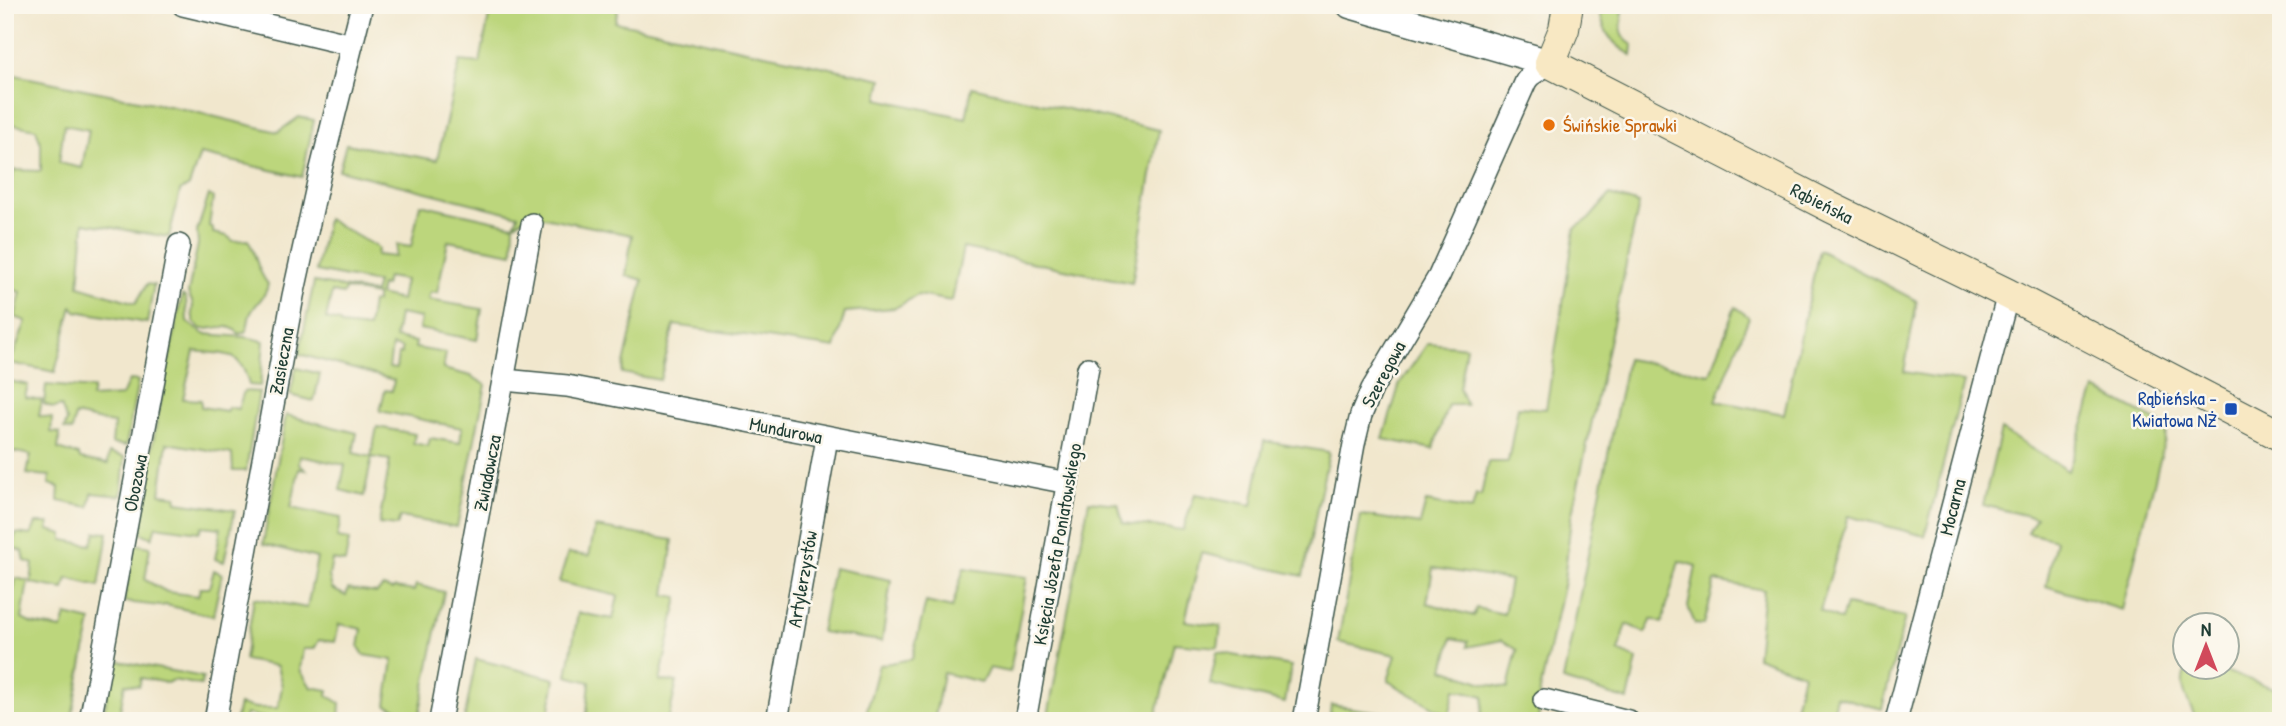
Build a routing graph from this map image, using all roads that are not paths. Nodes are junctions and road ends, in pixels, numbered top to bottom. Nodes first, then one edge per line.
1 (183, 5) edge
2 (362, 5) edge
3 (1350, 5) edge
4 (1568, 5) edge
5 (214, 8) edge
6 (352, 45) junction
7 (1550, 63) junction
8 (532, 224) dead end
9 (179, 245) dead end
10 (2008, 294) junction
11 (1088, 368) dead end
12 (504, 380) junction
13 (2281, 436) edge
14 (828, 438) junction
15 (1068, 484) junction
16 (1544, 700) dead end
17 (90, 721) edge
18 (215, 721) edge
19 (440, 721) edge
20 (776, 721) edge
21 (1024, 721) edge
22 (1304, 721) edge
23 (1628, 721) edge
24 (1896, 721) edge

1 - 5 street
2 - 6 street, Zasieczna
3 - 7 street, Rąbieńska
4 - 7 main road
5 - 6 street
6 - 18 street, Zasieczna
7 - 10 main road, Rąbieńska
7 - 22 street, Szeregowa
8 - 12 street, Zwiadowcza
9 - 17 street, Obozowa
10 - 13 main road, Rąbieńska
10 - 24 street, Mocarna
11 - 15 street, Księcia Józefa Poniatowskiego
12 - 14 street, Mundurowa
12 - 19 street, Zwiadowcza
14 - 15 street, Mundurowa
14 - 20 street, Artylerzystów
15 - 21 street, Księcia Józefa Poniatowskiego
16 - 23 street

